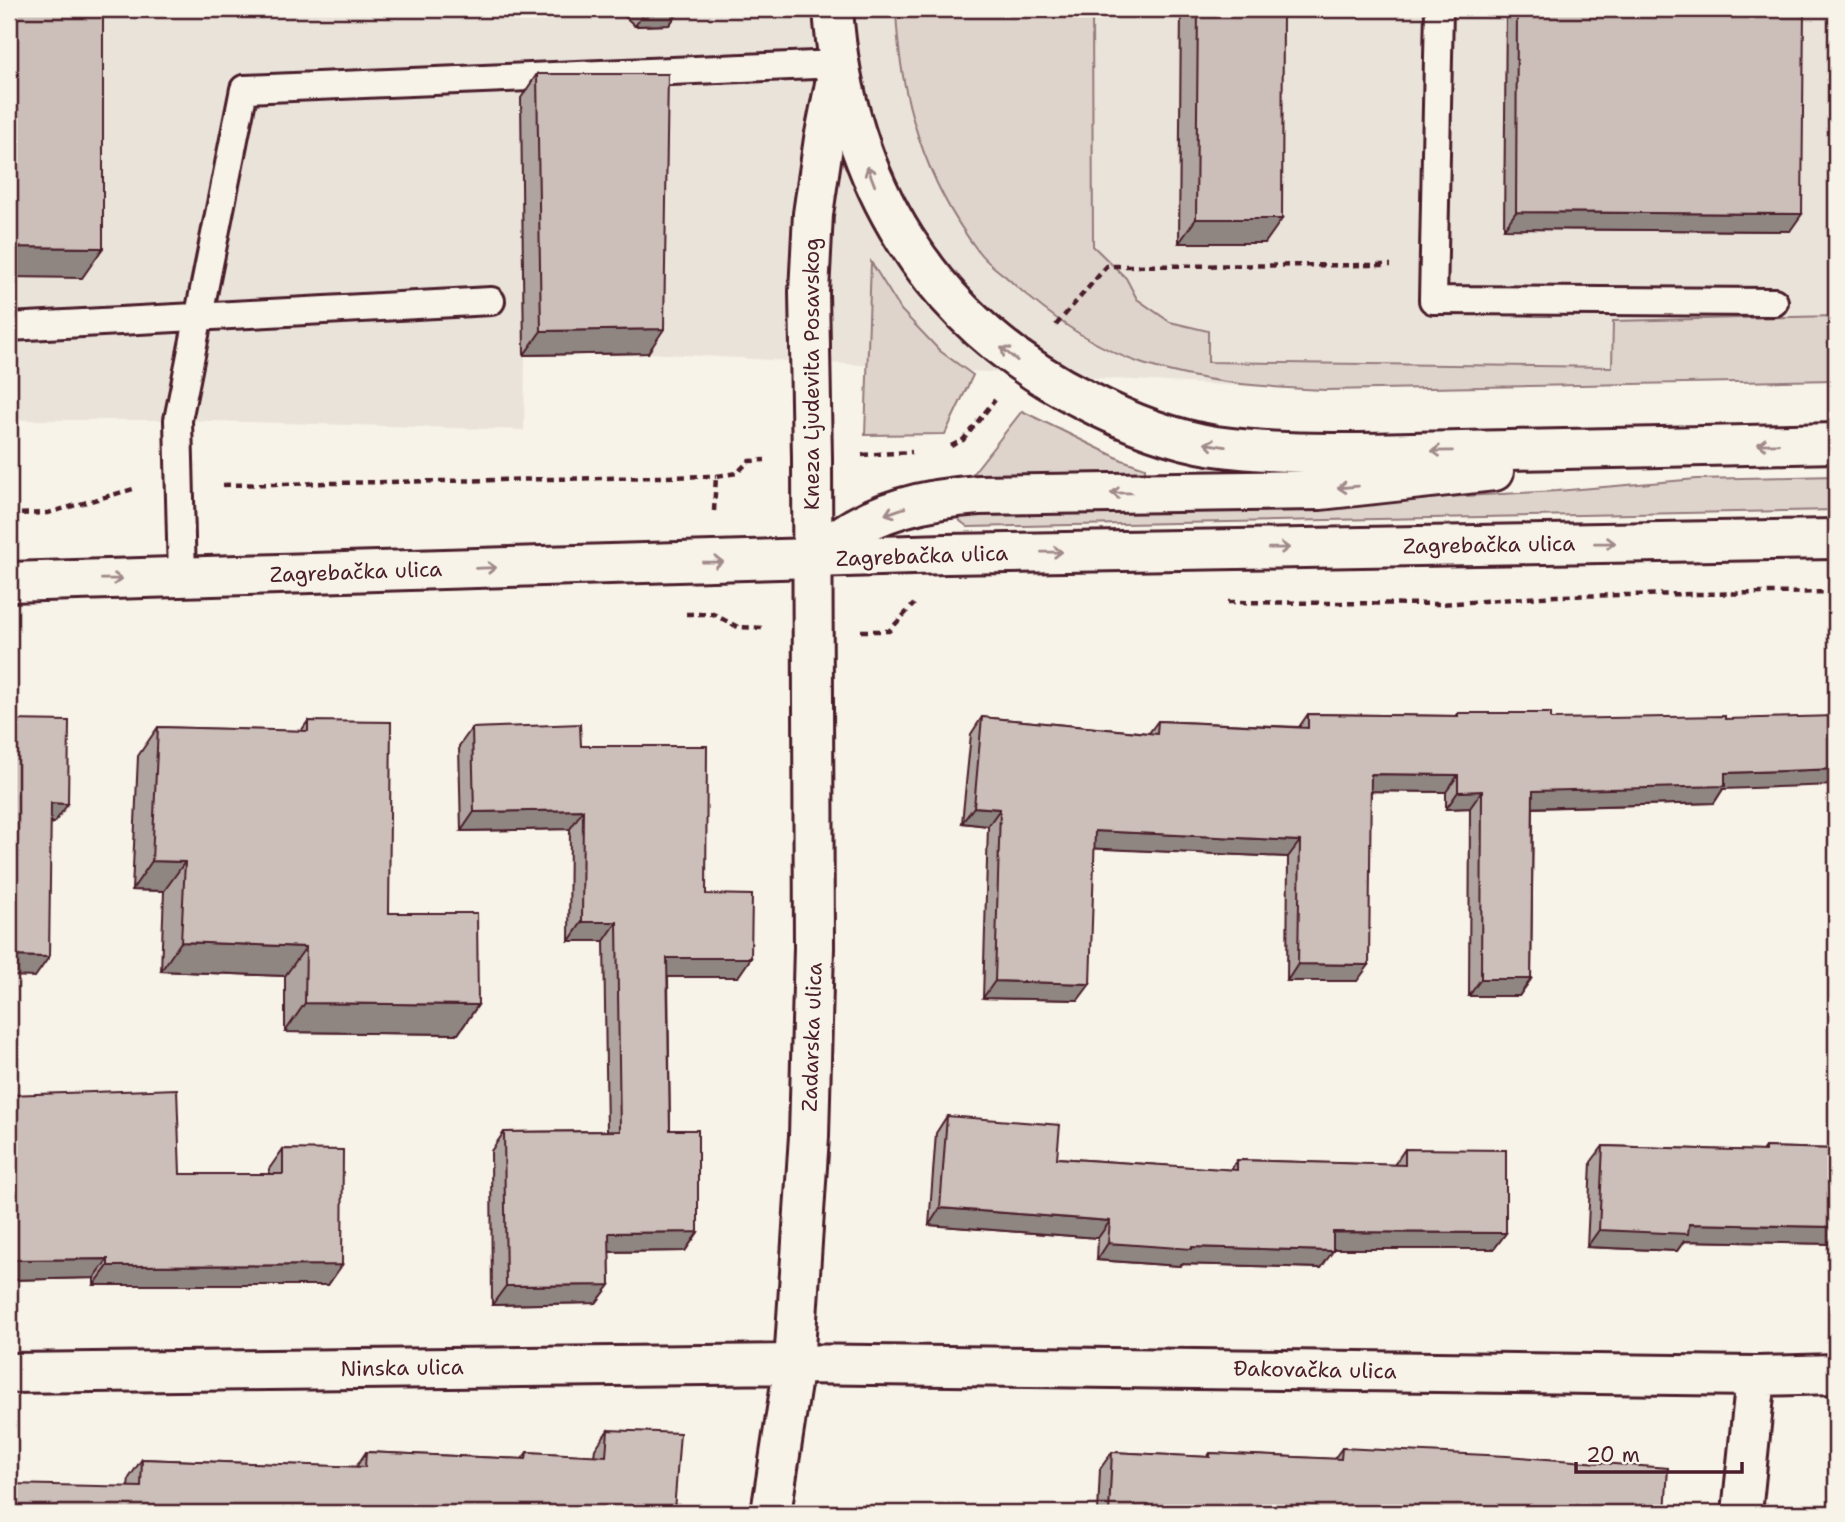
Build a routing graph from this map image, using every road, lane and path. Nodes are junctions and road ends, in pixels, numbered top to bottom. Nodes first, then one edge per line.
1 (833, 9) edge
2 (1439, 9) edge
3 (839, 64) junction
4 (1434, 265) junction
5 (491, 301) dead end
6 (1774, 302) dead end
7 (198, 316) junction
8 (9, 327) edge
9 (1048, 333) dead end
10 (1836, 443) edge
11 (1584, 449) junction
12 (716, 476) dead end
13 (178, 486) junction
14 (9, 514) edge
15 (1836, 539) edge
16 (812, 559) junction
17 (182, 577) junction
18 (9, 582) edge
19 (1836, 592) edge
20 (918, 601) dead end
21 (1227, 601) dead end
22 (813, 631) junction
23 (794, 1364) junction
24 (9, 1373) edge
25 (1836, 1374) edge
26 (1755, 1376) junction
27 (771, 1513) edge
28 (1742, 1513) edge

1 - 3 main road
2 - 4 lane
3 - 7 lane
11 -> 3 main road
3 - 16 main road, Kneza Ljudevita Posavskog
4 - 6 lane
4 - 9 path
5 - 7 lane
7 - 8 lane
7 - 13 lane
10 -> 11 main road
11 -> 16 main road
12 - 13 path
13 - 14 path
13 - 17 lane
16 -> 15 main road, Zagrebačka ulica
17 -> 16 main road, Zagrebačka ulica
16 - 22 main road, Zadarska ulica
18 -> 17 main road, Zagrebačka ulica
19 - 21 path
20 - 22 path
22 - 23 main road, Zadarska ulica
23 - 24 main road, Ninska ulica
23 - 26 main road, Đakovačka ulica
23 - 27 main road, Zadarska ulica
25 - 26 main road, Đakovačka ulica
26 - 28 main road

